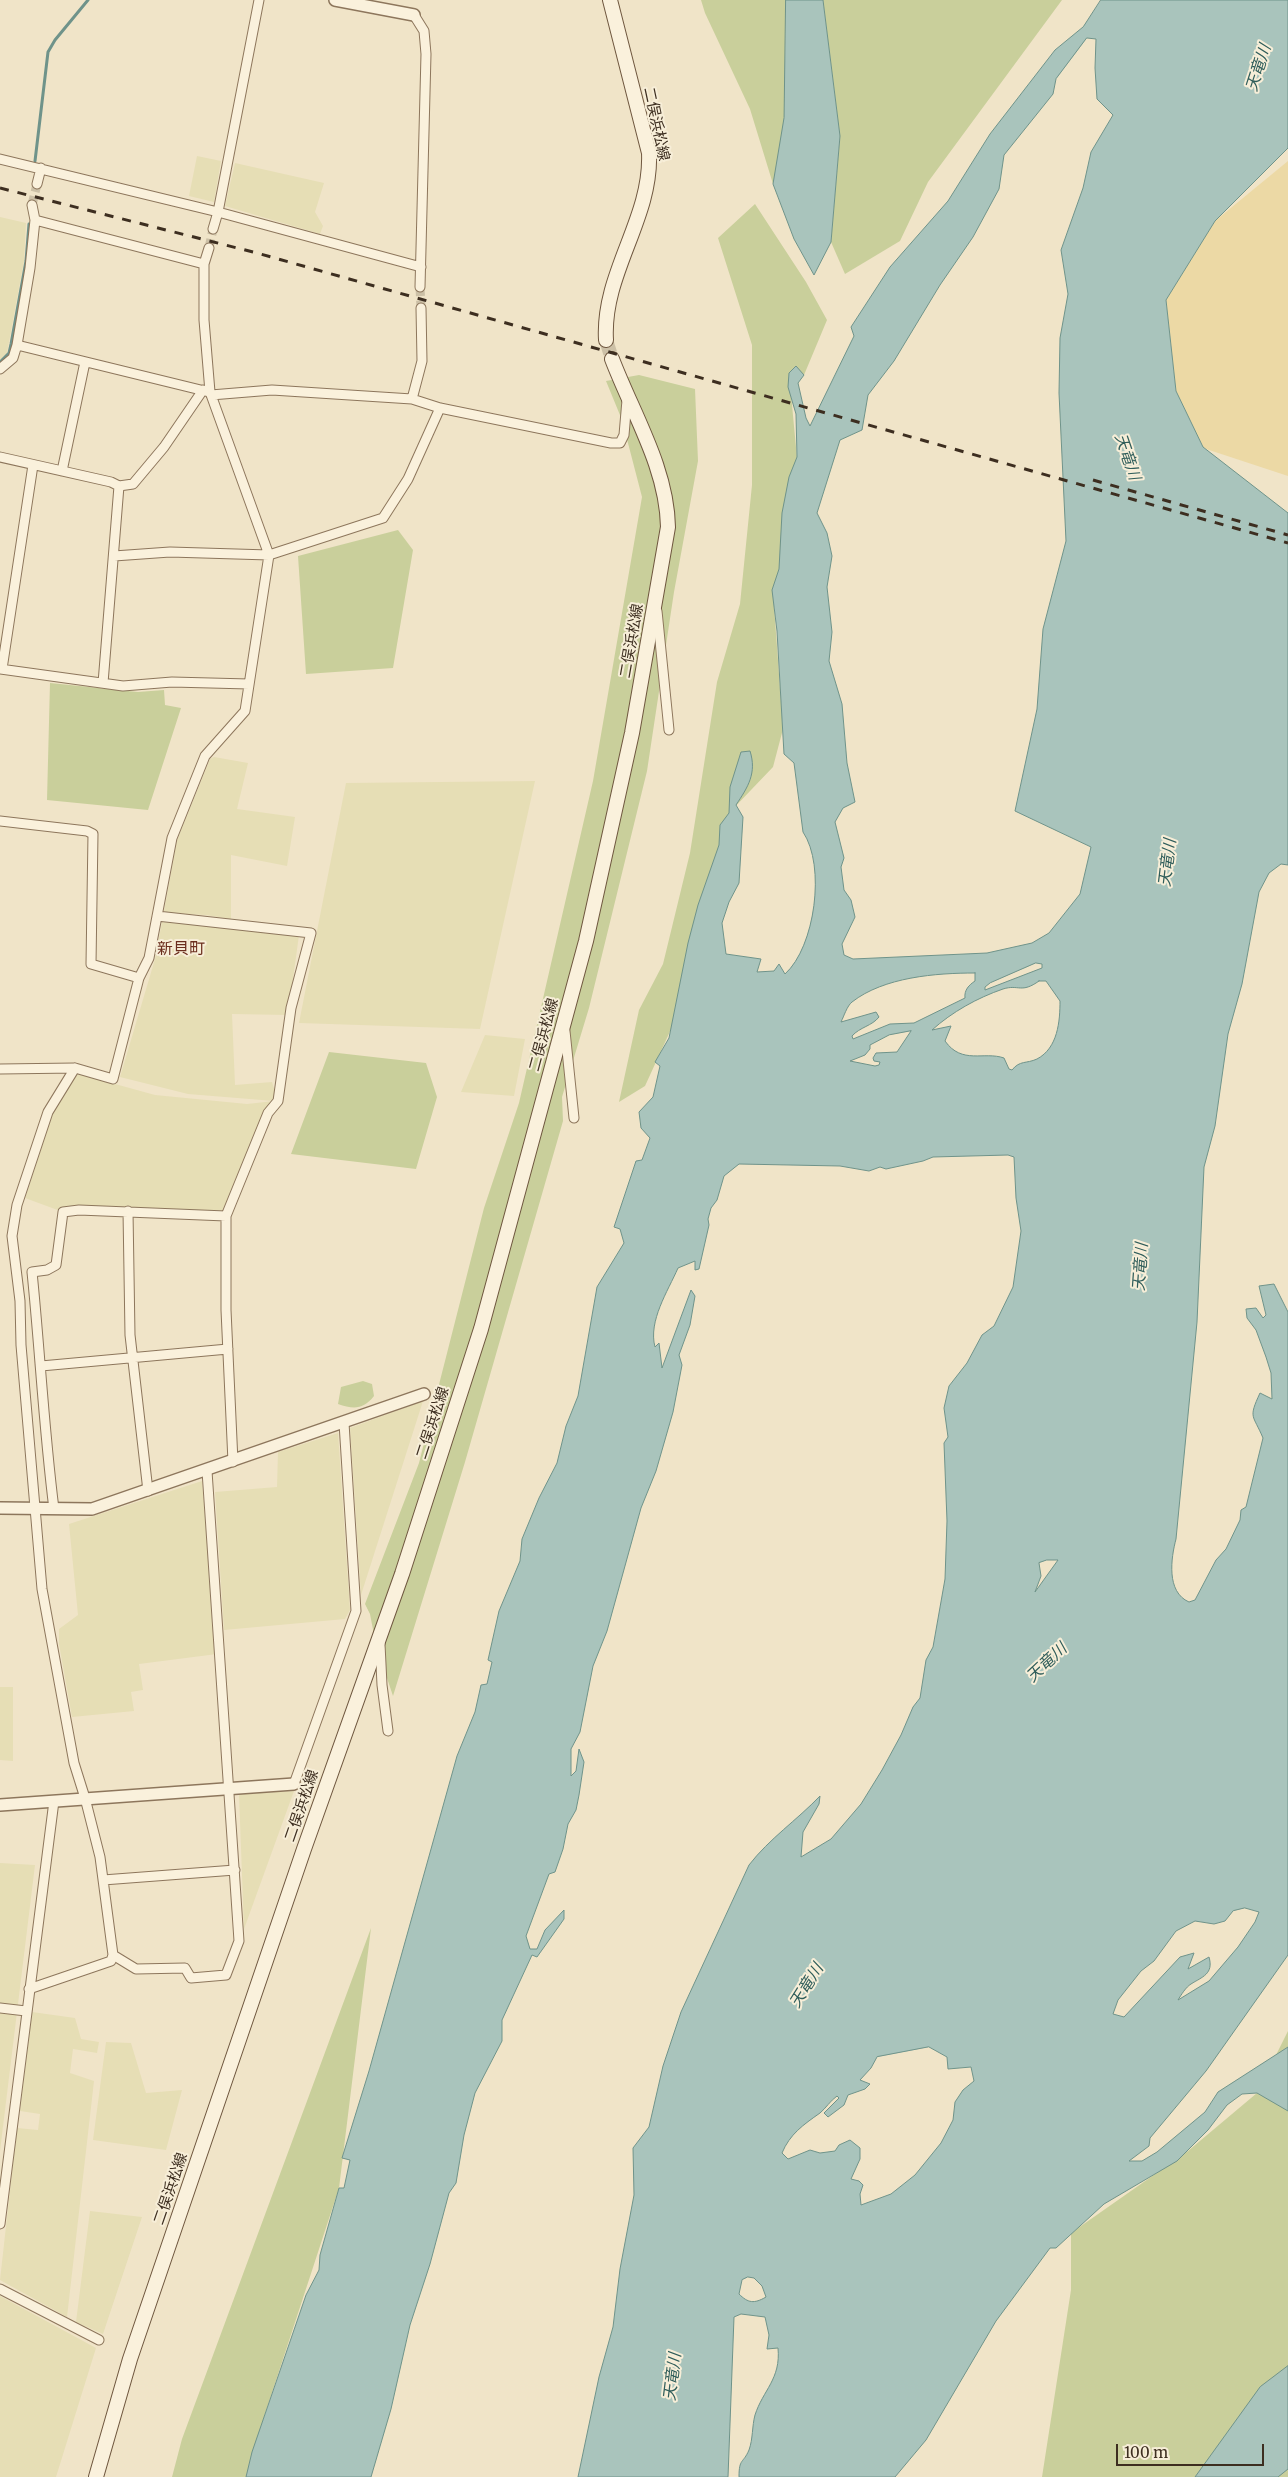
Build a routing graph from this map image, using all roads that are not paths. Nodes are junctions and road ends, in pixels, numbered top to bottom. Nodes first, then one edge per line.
1 (259, 0) edge
2 (335, 0) edge
3 (610, 0) edge
4 (414, 16) joint
5 (0, 159) edge
6 (41, 168) junction
7 (37, 184) tunnel mouth
8 (32, 204) tunnel mouth
9 (218, 212) junction
10 (35, 220) junction
11 (213, 229) tunnel mouth
12 (209, 248) tunnel mouth
13 (204, 264) junction
14 (421, 267) junction
15 (420, 287) tunnel mouth
16 (421, 308) tunnel mouth
17 (606, 340) tunnel mouth
18 (17, 345) junction
19 (612, 359) tunnel mouth
20 (85, 362) junction
21 (0, 368) edge
22 (208, 392) junction
23 (412, 399) junction
24 (627, 400) junction
25 (440, 408) junction
26 (0, 458) edge
27 (33, 465) junction
28 (62, 471) junction
29 (119, 486) junction
30 (270, 555) junction
31 (114, 556) junction
32 (656, 602) junction
33 (1, 669) edge
34 (103, 683) junction
35 (249, 684) junction
36 (669, 730) dead end
37 (0, 822) edge
38 (157, 916) junction
39 (139, 978) junction
40 (564, 1023) junction
41 (0, 1068) edge
42 (75, 1068) junction
43 (574, 1118) dead end
44 (128, 1211) junction
45 (226, 1216) junction
46 (228, 1350) junction
47 (132, 1359) junction
48 (41, 1366) junction
49 (424, 1394) dead end
50 (344, 1423) junction
51 (233, 1462) junction
52 (207, 1471) junction
53 (148, 1491) junction
54 (0, 1508) edge
55 (54, 1509) junction
56 (37, 1510) junction
57 (380, 1634) junction
58 (388, 1731) dead end
59 (294, 1784) joint
60 (230, 1788) junction
61 (85, 1798) junction
62 (54, 1800) junction
63 (0, 1804) edge
64 (234, 1870) junction
65 (103, 1880) junction
66 (113, 1955) junction
67 (29, 1989) junction
68 (0, 2008) edge
69 (26, 2011) junction
70 (0, 2224) edge
71 (0, 2289) edge
72 (99, 2340) dead end
73 (96, 2476) edge

1 - 9 street
2 - 4 street
3 - 17 main road, 二俣浜松線
4 - 14 street
5 - 6 street
6 - 7 street
6 - 9 street
8 - 10 street
9 - 11 street
9 - 14 street
10 - 13 street
10 - 18 street
12 - 13 street
13 - 22 street
14 - 15 street
16 - 23 street
18 - 20 street
18 - 21 street
19 - 24 main road, 二俣浜松線
20 - 22 street
20 - 28 street
22 - 23 street
22 - 29 street
22 - 30 street
23 - 25 street
24 - 25 street
24 - 32 main road, 二俣浜松線
25 - 30 street
26 - 27 street
27 - 28 street
27 - 33 street
28 - 29 street
29 - 31 street
30 - 31 street
30 - 35 street
31 - 34 street
32 - 36 street
32 - 40 main road, 二俣浜松線
33 - 34 street
34 - 35 street
35 - 38 street
37 - 39 street
38 - 39 street
38 - 45 street
39 - 42 street
40 - 43 street
40 - 57 main road, 二俣浜松線
41 - 42 street
42 - 56 street
44 - 45 street
44 - 47 street
44 - 48 street
45 - 46 street
46 - 47 street
46 - 51 street
47 - 48 street
47 - 53 street
48 - 55 street
49 - 50 street
50 - 51 street
50 - 59 street
51 - 52 street
52 - 53 street
52 - 60 street
53 - 55 street
54 - 56 street
55 - 56 street
56 - 61 street
57 - 58 street
57 - 73 main road, 二俣浜松線
59 - 60 street
60 - 61 street
60 - 64 street
61 - 62 street
61 - 65 street
62 - 63 street
62 - 67 street
64 - 65 street
64 - 66 street
65 - 66 street
66 - 67 street
67 - 69 street
68 - 69 street
69 - 70 street
71 - 72 street

